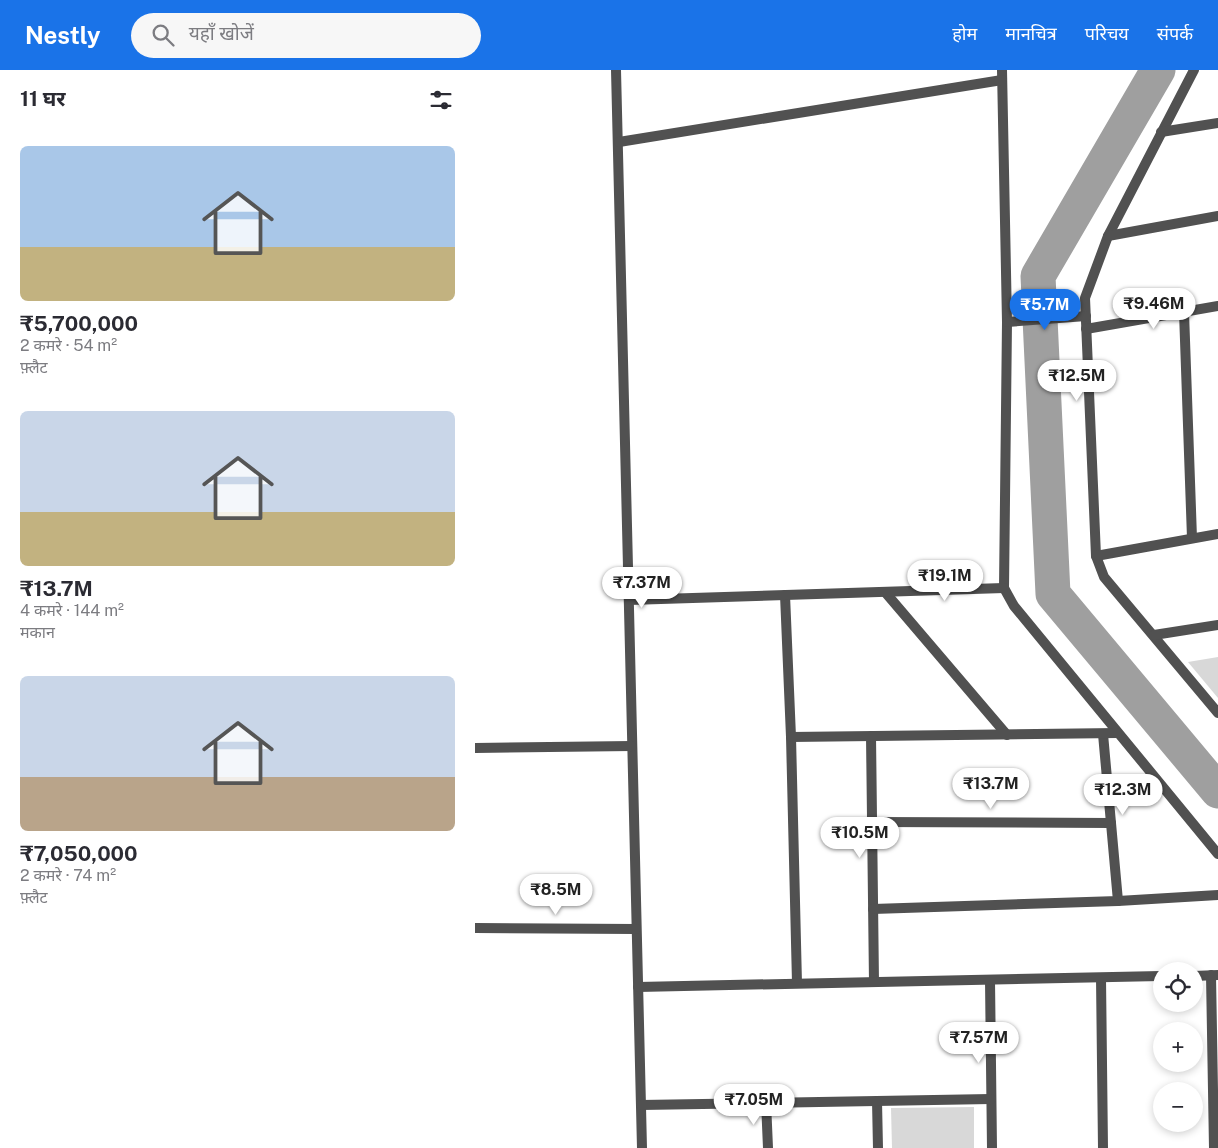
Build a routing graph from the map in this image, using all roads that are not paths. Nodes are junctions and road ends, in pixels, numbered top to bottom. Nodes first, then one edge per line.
1 (616, 70) edge
2 (1194, 70) edge
3 (1002, 75) edge
4 (1218, 123) edge
5 (1161, 132) junction
6 (619, 142) junction
7 (1218, 216) edge
8 (1108, 236) junction
9 (1218, 306) edge
10 (1185, 312) junction
11 (1085, 316) junction
12 (1007, 322) junction
13 (1086, 329) junction
14 (1218, 534) edge
15 (1192, 538) junction
16 (1096, 556) junction
17 (1005, 588) junction
18 (885, 592) junction
19 (785, 595) junction
20 (629, 600) junction
21 (1218, 625) edge
22 (1154, 635) junction
23 (1218, 713) edge
24 (1103, 734) junction
25 (1117, 734) junction
26 (1007, 735) junction
27 (871, 736) junction
28 (791, 737) junction
29 (632, 746) junction
30 (475, 748) edge
31 (872, 822) junction
32 (1111, 823) junction
33 (1218, 854) edge
34 (1218, 895) edge
35 (1118, 901) junction
36 (873, 909) junction
37 (475, 928) edge
38 (636, 929) junction
39 (1215, 975) edge
40 (1153, 976) edge
41 (1101, 978) junction
42 (991, 980) junction
43 (874, 982) junction
44 (797, 984) junction
45 (638, 986) junction
46 (991, 1099) junction
47 (877, 1101) junction
48 (766, 1102) junction
49 (641, 1105) junction
50 (642, 1148) edge
51 (768, 1148) edge
52 (878, 1148) edge
53 (992, 1148) edge
54 (1103, 1148) edge
55 (1214, 1148) edge

1 - 6 street
2 - 5 street
3 - 6 street
3 - 12 street
4 - 5 street
5 - 8 street
6 - 20 street
7 - 8 street
8 - 11 street
9 - 10 street
10 - 13 street
10 - 15 street
11 - 12 street
11 - 13 street
12 - 17 street
13 - 16 street
14 - 15 street
15 - 16 street
16 - 22 street
17 - 18 street
17 - 25 street
18 - 19 street
18 - 26 street
19 - 20 street
19 - 28 street
20 - 29 street
21 - 22 street
22 - 23 street
24 - 25 street
24 - 26 street
24 - 32 street
25 - 33 street
26 - 27 street
27 - 28 street
27 - 31 street
28 - 44 street
29 - 30 street
29 - 38 street
31 - 32 street
31 - 36 street
32 - 35 street
34 - 35 street
35 - 36 street
36 - 43 street
37 - 38 street
38 - 45 street
39 - 55 street
40 - 41 street
41 - 42 street
41 - 54 street
42 - 43 street
42 - 46 street
43 - 44 street
44 - 45 street
45 - 49 street
46 - 47 street
46 - 53 street
47 - 48 street
47 - 52 street
48 - 49 street
48 - 51 street
49 - 50 street

